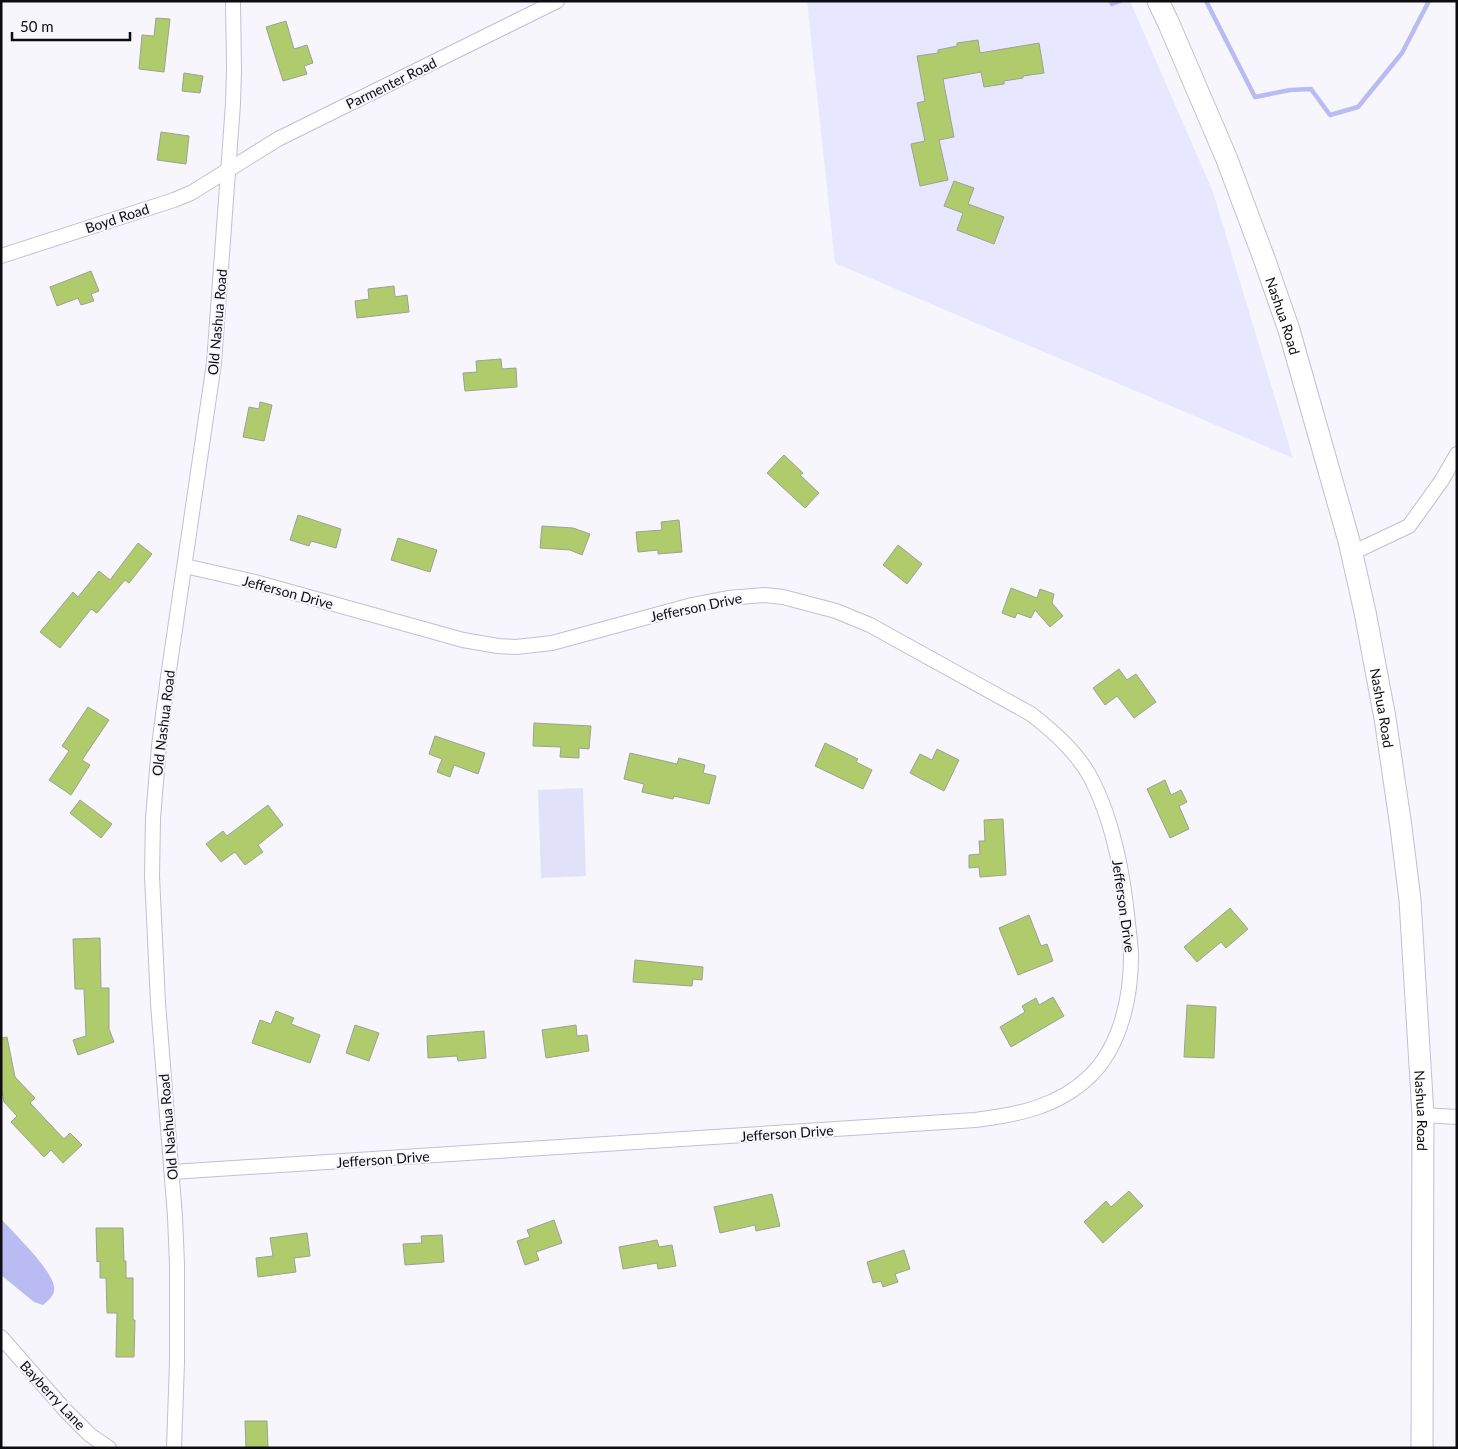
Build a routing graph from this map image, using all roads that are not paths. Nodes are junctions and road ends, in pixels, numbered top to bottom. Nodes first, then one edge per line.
1 (232, 1) edge
2 (557, 1) edge
3 (1158, 1) edge
4 (228, 170) junction
5 (1, 256) edge
6 (1457, 454) edge
7 (1352, 553) junction
8 (185, 566) junction
9 (1424, 1115) junction
10 (1457, 1117) edge
11 (172, 1172) junction
12 (1, 1337) edge
13 (109, 1448) edge
14 (174, 1448) edge
15 (1422, 1448) edge

1 - 4 street, Old Nashua Road
2 - 4 street, Parmenter Road
3 - 7 main road, Nashua Road
4 - 5 street, Boyd Road
4 - 8 street, Old Nashua Road
6 - 7 street
7 - 9 main road, Nashua Road
8 - 11 street, Old Nashua Road
8 - 11 street, Jefferson Drive
9 - 10 street
9 - 15 main road, Nashua Road
11 - 14 street, Old Nashua Road
12 - 13 street, Bayberry Lane

